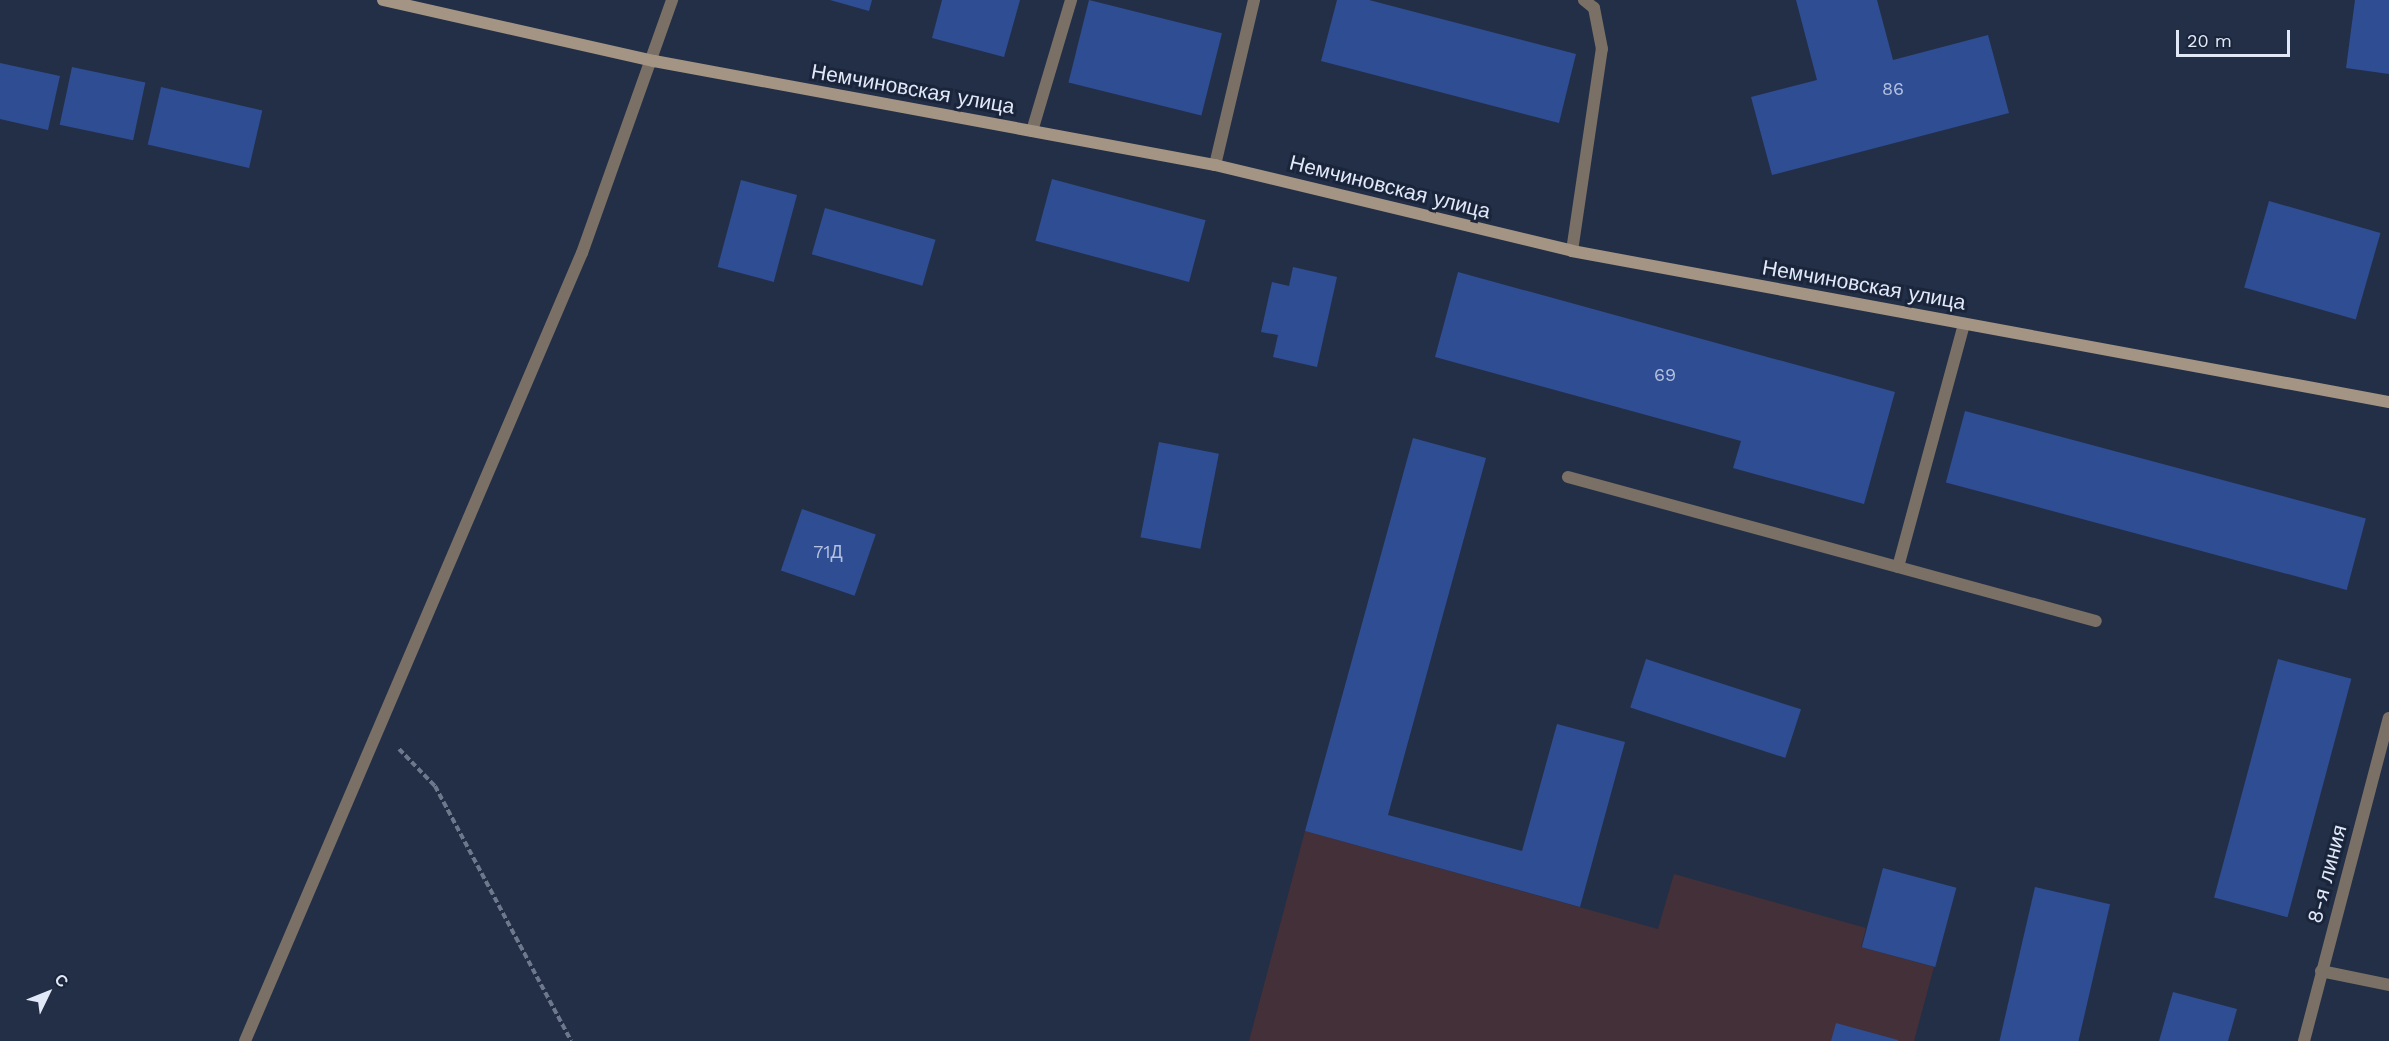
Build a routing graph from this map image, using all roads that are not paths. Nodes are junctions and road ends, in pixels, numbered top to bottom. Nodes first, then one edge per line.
1 (383, 0) edge
2 (672, 0) edge
3 (1071, 0) edge
4 (1254, 0) edge
5 (1584, 0) edge
6 (654, 61) junction
7 (1032, 131) junction
8 (1215, 165) junction
9 (1572, 251) junction
10 (1964, 324) junction
11 (2389, 402) edge
12 (1568, 477) dead end
13 (1898, 567) junction
14 (2096, 621) dead end
15 (2389, 718) edge
16 (2321, 971) junction
17 (2389, 985) edge
18 (245, 1041) edge
19 (2304, 1041) edge

1 - 6 main road, Немчиновская улица
2 - 6 street
3 - 7 street
4 - 8 street
5 - 9 street
6 - 7 main road, Немчиновская улица
6 - 18 street
7 - 8 main road, Немчиновская улица
8 - 9 main road, Немчиновская улица
9 - 10 main road, Немчиновская улица
10 - 11 main road, Немчиновская улица
10 - 13 street
12 - 13 street
13 - 14 street
15 - 16 street, 8-я линия
16 - 17 street
16 - 19 street, 8-я линия

